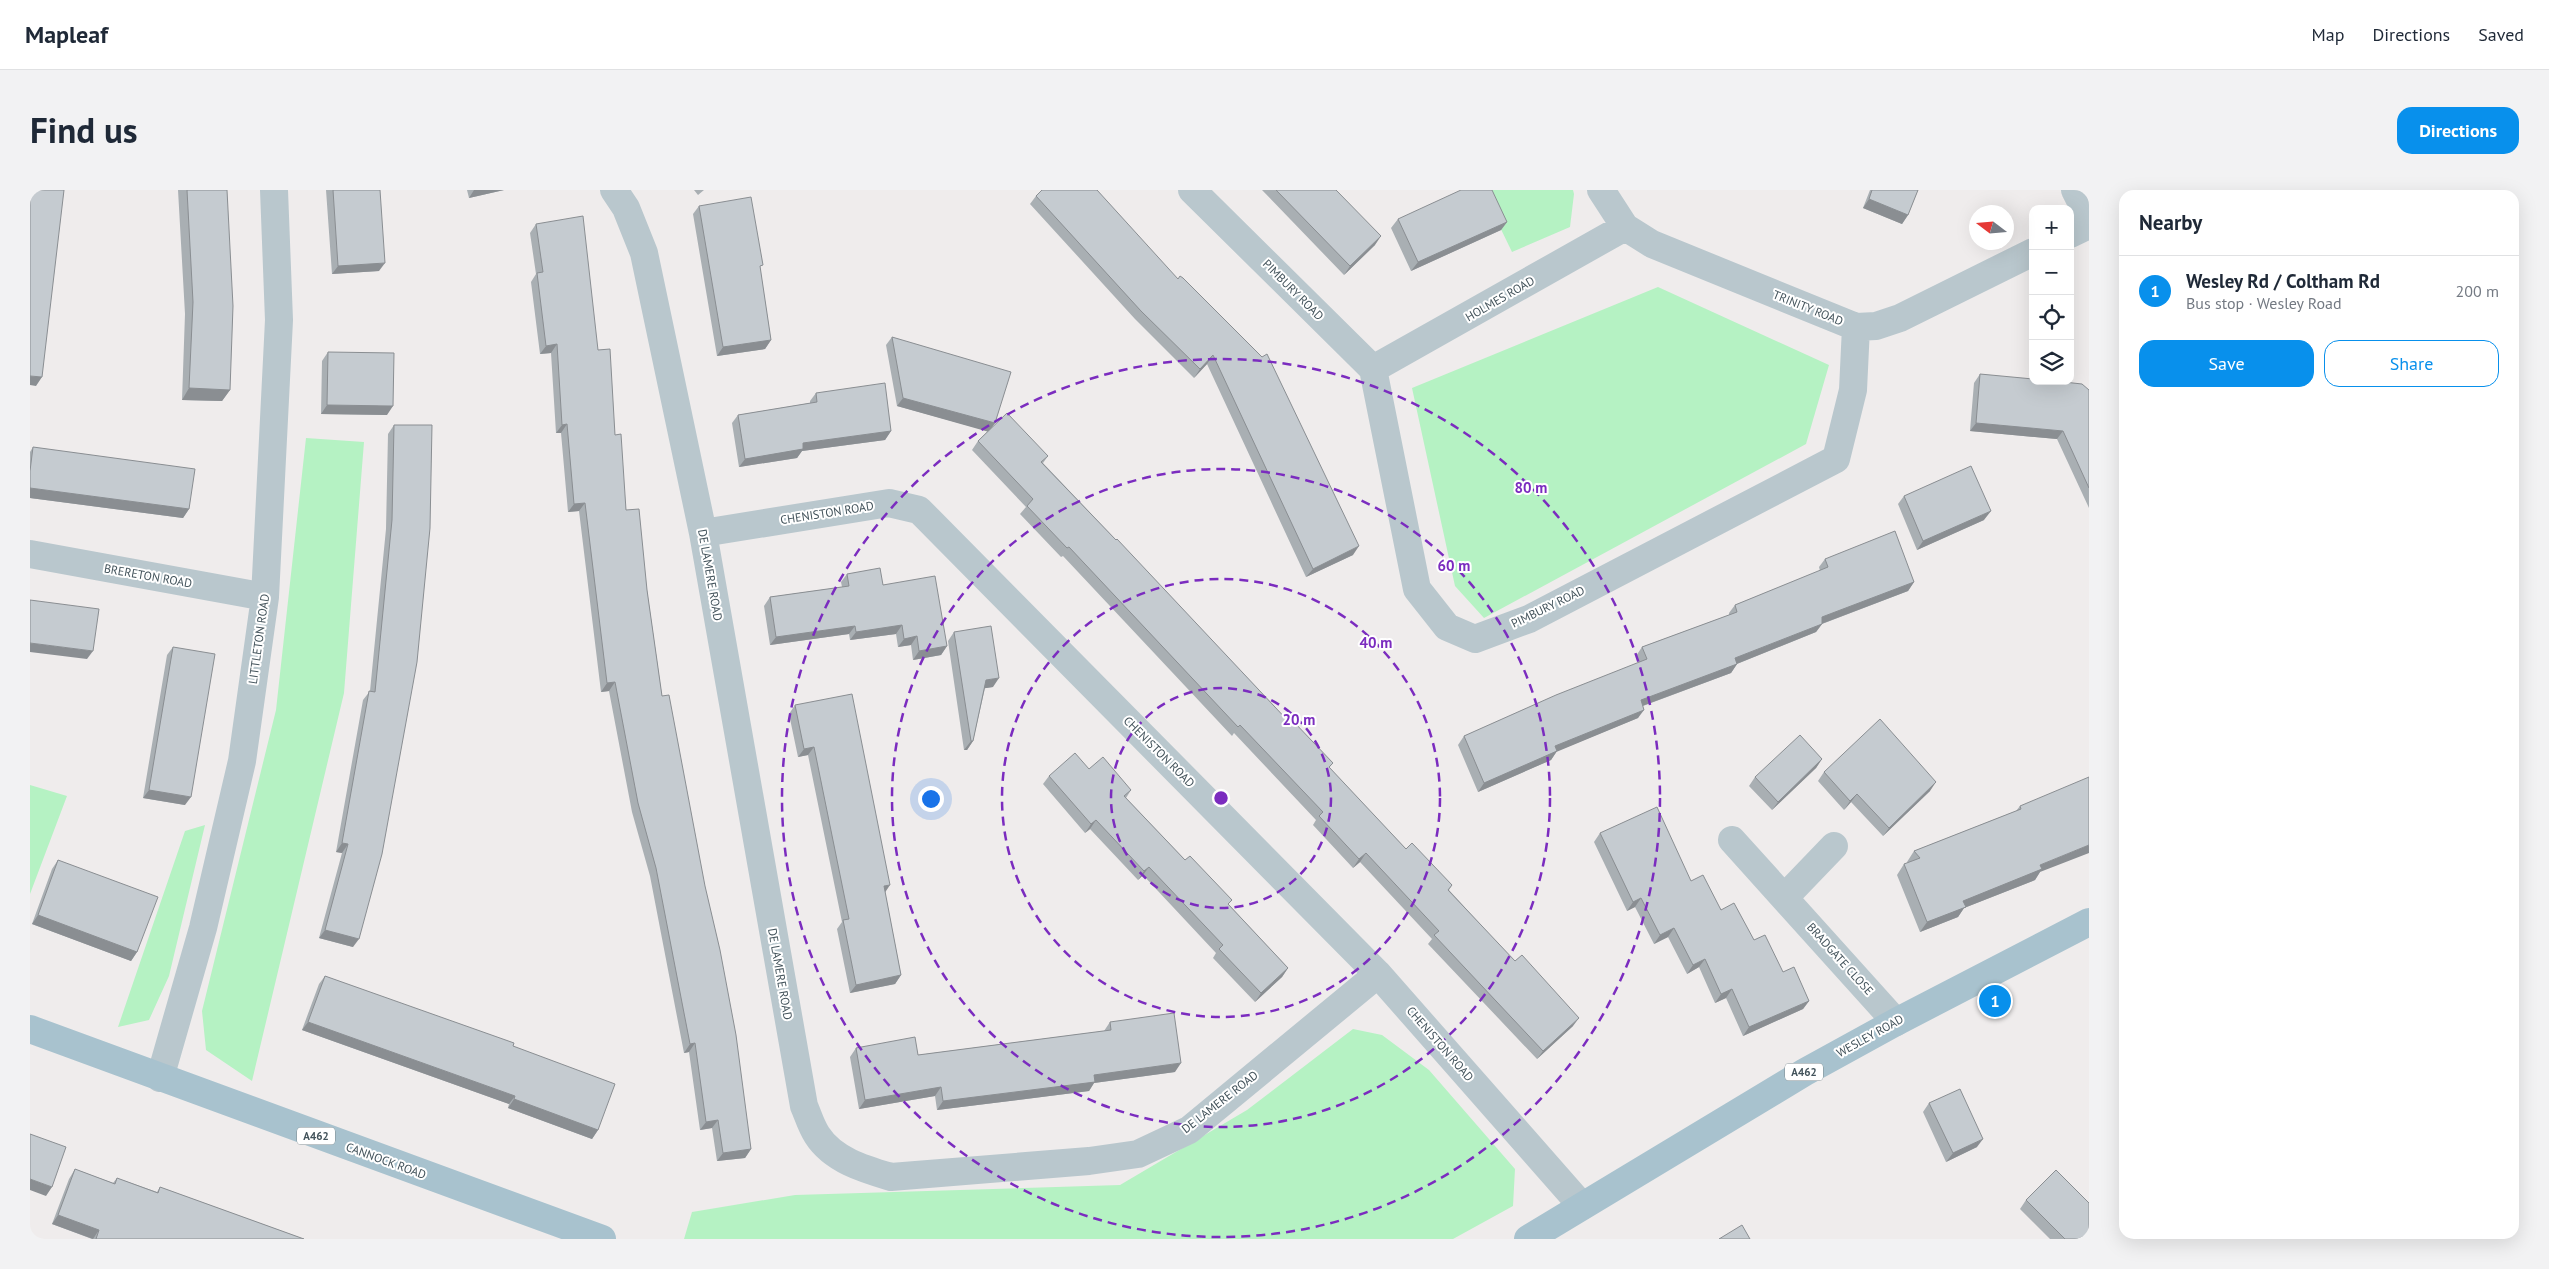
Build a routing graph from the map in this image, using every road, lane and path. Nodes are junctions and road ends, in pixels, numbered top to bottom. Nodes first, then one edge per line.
1 (274, 190) edge
2 (614, 190) edge
3 (1192, 190) edge
4 (1601, 190) edge
5 (2074, 190) edge
6 (2089, 218) edge
7 (2089, 225) edge
8 (1625, 227) junction
9 (2074, 232) edge
10 (2029, 254) edge
11 (1856, 327) junction
12 (1373, 369) junction
13 (703, 533) junction
14 (30, 554) edge
15 (265, 597) junction
16 (1732, 840) dead end
17 (1834, 846) dead end
18 (1785, 897) junction
19 (2089, 922) edge
20 (1378, 974) junction
21 (1896, 1022) junction
22 (30, 1029) edge
23 (160, 1078) junction
24 (1582, 1206) junction
25 (602, 1239) edge
26 (1528, 1239) edge

1 - 15 street, LITTLETON ROAD
2 - 13 street, DE LAMERE ROAD
3 - 12 street, PIMBURY ROAD
4 - 8 street, TRINITY ROAD
5 - 6 street
7 - 9 street
8 - 11 street, TRINITY ROAD
8 - 12 street, HOLMES ROAD
10 - 11 street, TRINITY ROAD
11 - 12 street, PIMBURY ROAD
13 - 20 street, CHENISTON ROAD
13 - 20 street, DE LAMERE ROAD
14 - 15 street, BRERETON ROAD
15 - 23 street, LITTLETON ROAD
16 - 18 street, BRADGATE CLOSE
17 - 18 street
18 - 21 street, BRADGATE CLOSE
19 - 21 main road, WESLEY ROAD / A462
20 - 24 street, CHENISTON ROAD
21 - 24 main road, WESLEY ROAD / A462
22 - 23 main road, CANNOCK ROAD / A462
23 - 25 main road, CANNOCK ROAD / A462
24 - 26 main road, WESLEY ROAD / A462

